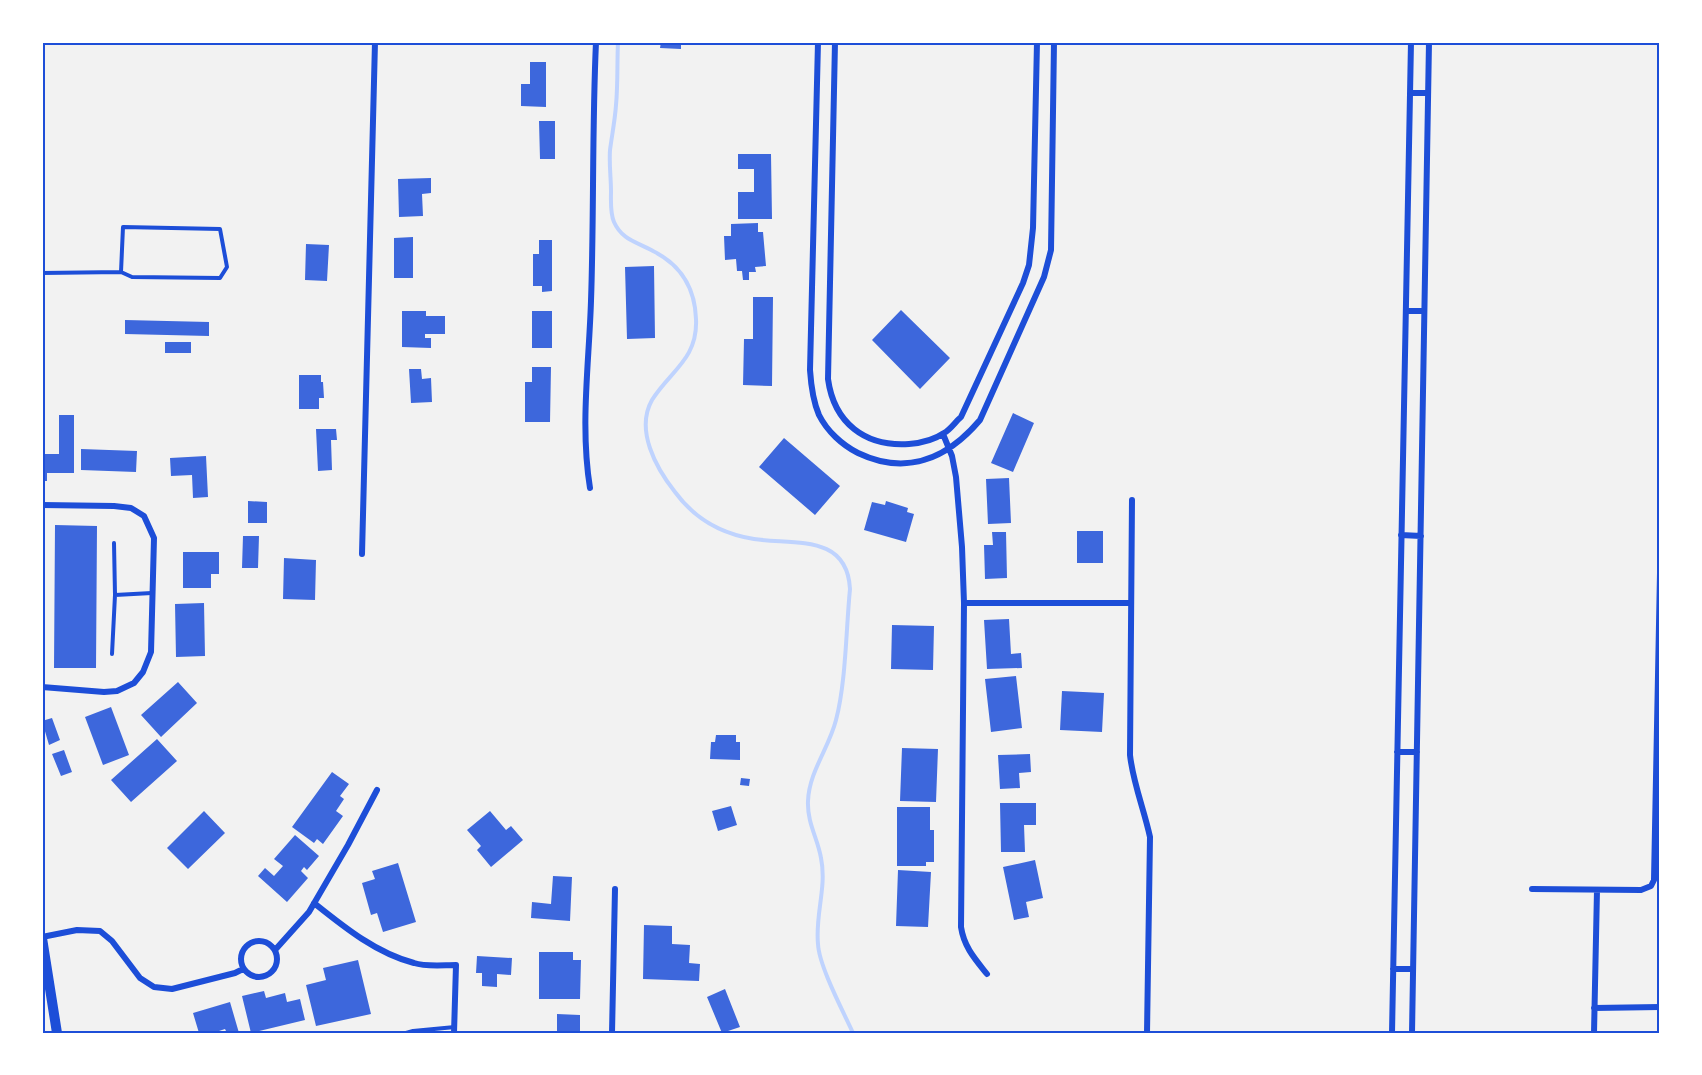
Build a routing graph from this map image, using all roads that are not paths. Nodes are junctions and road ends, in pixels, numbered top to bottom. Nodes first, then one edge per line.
1 (375, 42) edge
2 (596, 42) edge
3 (818, 42) edge
4 (835, 42) edge
5 (1036, 42) edge
6 (1054, 42) edge
7 (1411, 42) edge
8 (1429, 42) edge
9 (1410, 93) junction
10 (1428, 93) junction
11 (121, 272) junction
12 (42, 273) edge
13 (1406, 311) junction
14 (1424, 311) junction
15 (943, 434) junction
16 (950, 448) junction
17 (590, 488) dead end
18 (1132, 500) dead end
19 (42, 505) edge
20 (1401, 535) junction
21 (1421, 536) junction
22 (114, 543) dead end
23 (362, 554) dead end
24 (1660, 573) edge
25 (152, 593) junction
26 (115, 595) junction
27 (964, 603) junction
28 (1131, 603) junction
29 (112, 654) dead end
30 (42, 687) edge
31 (1397, 752) junction
32 (1417, 752) junction
33 (377, 790) dead end
34 (1532, 889) dead end
35 (615, 890) dead end
36 (1597, 890) junction
37 (314, 903) junction
38 (42, 938) edge
39 (275, 950) junction
40 (243, 969) junction
41 (1393, 969) junction
42 (1413, 969) junction
43 (987, 974) dead end
44 (46, 978) edge
45 (1660, 1007) edge
46 (1594, 1008) junction
47 (455, 1030) edge
48 (413, 1032) edge
49 (57, 1033) edge
50 (406, 1033) edge
51 (612, 1033) edge
52 (1147, 1033) edge
53 (1392, 1033) edge
54 (1412, 1033) edge
55 (1594, 1033) edge

1 - 23 street
2 - 17 street
3 - 16 street
4 - 15 street
5 - 15 street
6 - 16 street
7 - 9 street
8 - 10 street
9 - 10 street
9 - 13 street
10 - 14 street
11 - 11 lane
11 - 12 lane
13 - 14 street
13 - 20 street
14 - 21 street
15 - 16 street
16 - 27 street
18 - 28 street
19 - 25 street
20 - 21 street
20 - 31 street
21 - 32 street
22 - 26 lane
24 - 36 street
25 - 26 lane
25 - 30 street
26 - 29 lane
27 - 28 street
27 - 43 street
28 - 52 street
31 - 32 street
31 - 41 street
32 - 42 street
33 - 37 street
34 - 36 street
35 - 51 street
36 - 46 street
37 - 39 street
37 - 47 street
38 - 40 street
38 - 44 main road
39 - 40 street
39 - 40 street
41 - 42 street
41 - 53 street
42 - 54 street
44 - 49 main road
45 - 46 street
46 - 55 street
47 - 48 lane
48 - 50 lane

